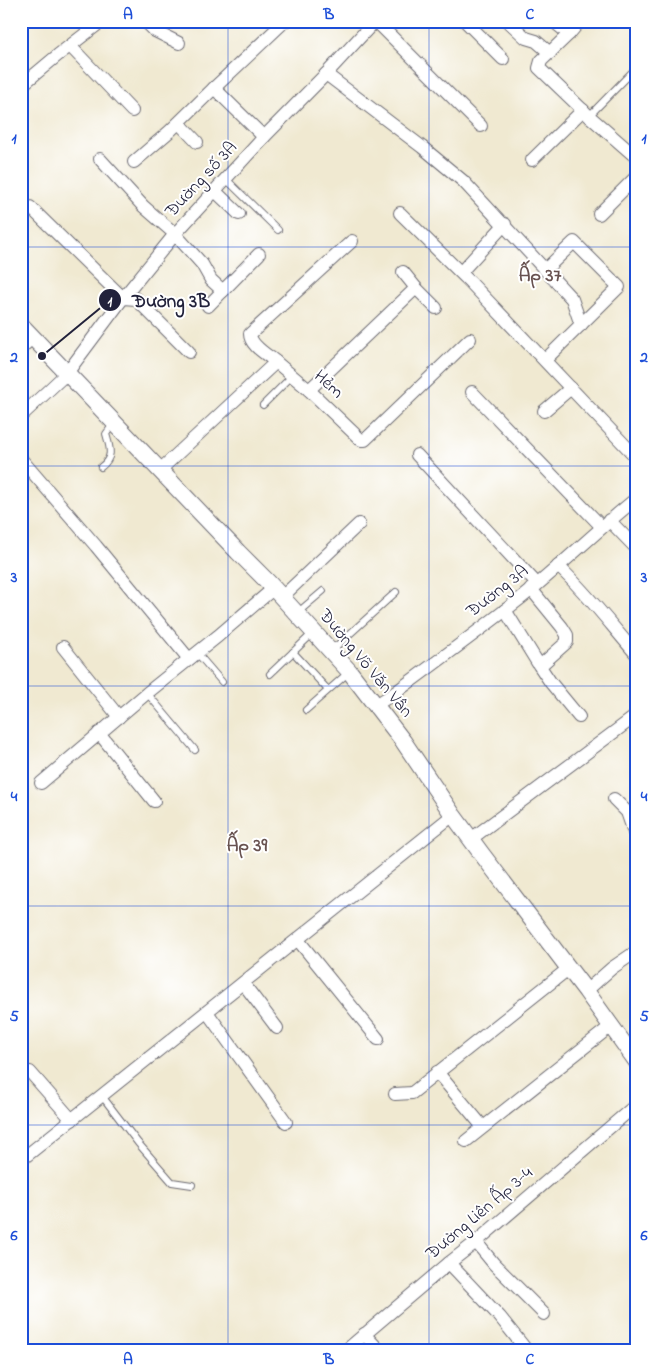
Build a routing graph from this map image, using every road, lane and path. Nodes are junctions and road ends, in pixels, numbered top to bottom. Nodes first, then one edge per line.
1 (102, 21) edge
2 (145, 21) edge
3 (284, 21) edge
4 (375, 21) edge
5 (465, 21) edge
6 (553, 21) edge
7 (580, 21) edge
8 (510, 23) dead end
9 (570, 34) junction
10 (179, 43) dead end
11 (70, 46) junction
12 (550, 53) junction
13 (502, 59) dead end
14 (637, 67) edge
15 (326, 74) junction
16 (21, 86) edge
17 (214, 88) junction
18 (132, 111) dead end
19 (586, 113) junction
20 (179, 123) junction
21 (481, 126) dead end
22 (264, 137) junction
23 (197, 142) dead end
24 (637, 158) edge
25 (100, 159) dead end
26 (532, 160) dead end
27 (134, 162) dead end
28 (637, 176) edge
29 (226, 179) junction
30 (215, 191) junction
31 (30, 207) dead end
32 (400, 213) dead end
33 (239, 214) dead end
34 (600, 214) dead end
35 (505, 224) junction
36 (278, 230) dead end
37 (175, 234) junction
38 (352, 241) dead end
39 (259, 254) dead end
40 (546, 270) junction
41 (403, 272) dead end
42 (461, 272) junction
43 (416, 288) junction
44 (223, 291) junction
45 (123, 298) junction
46 (208, 306) dead end
47 (436, 308) dead end
48 (21, 325) edge
49 (581, 325) junction
50 (470, 339) dead end
51 (27, 343) edge
52 (189, 352) dead end
53 (545, 360) junction
54 (276, 362) junction
55 (67, 373) junction
56 (292, 376) junction
57 (571, 388) junction
58 (309, 390) junction
59 (472, 392) dead end
60 (263, 405) dead end
61 (544, 411) dead end
62 (21, 416) edge
63 (114, 422) junction
64 (417, 455) dead end
65 (637, 458) edge
66 (21, 459) edge
67 (101, 467) dead end
68 (160, 470) junction
69 (637, 498) edge
70 (359, 524) dead end
71 (606, 524) junction
72 (637, 549) edge
73 (558, 566) junction
74 (534, 586) junction
75 (322, 591) dead end
76 (278, 592) junction
77 (396, 592) dead end
78 (505, 610) junction
79 (296, 613) junction
80 (314, 632) junction
81 (62, 647) dead end
82 (331, 651) junction
83 (293, 652) junction
84 (637, 655) edge
85 (193, 656) junction
86 (540, 666) junction
87 (350, 672) junction
88 (270, 674) dead end
89 (222, 682) dead end
90 (328, 690) junction
91 (147, 693) junction
92 (376, 705) junction
93 (306, 710) dead end
94 (637, 715) edge
95 (119, 717) junction
96 (579, 717) dead end
97 (99, 734) junction
98 (195, 750) dead end
99 (42, 784) dead end
100 (614, 799) dead end
101 (154, 801) dead end
102 (453, 815) junction
103 (471, 840) junction
104 (637, 841) edge
105 (298, 940) junction
106 (637, 951) edge
107 (568, 969) junction
108 (243, 983) junction
109 (586, 991) junction
110 (208, 1012) junction
111 (611, 1026) junction
112 (277, 1028) dead end
113 (378, 1039) dead end
114 (637, 1062) edge
115 (30, 1072) dead end
116 (436, 1072) junction
117 (396, 1094) dead end
118 (102, 1096) junction
119 (637, 1104) edge
120 (72, 1120) junction
121 (286, 1122) dead end
122 (483, 1127) junction
123 (466, 1141) dead end
124 (21, 1160) edge
125 (192, 1184) dead end
126 (476, 1242) junction
127 (449, 1263) junction
128 (544, 1314) dead end
129 (364, 1334) junction
130 (524, 1347) dead end
131 (345, 1351) edge
132 (380, 1351) edge

1 - 11 street
2 - 10 street
3 - 17 street
4 - 15 street, Đường số 3A
4 - 21 street
5 - 13 street
6 - 9 street
7 - 9 street
8 - 12 street
9 - 12 street
11 - 16 street
11 - 18 street
12 - 19 street
14 - 19 lane
15 - 22 street, Đường số 3A
15 - 35 street
17 - 20 street
17 - 22 street
19 - 24 street
19 - 26 street
20 - 23 street
20 - 27 street
22 - 29 street, Đường số 3A
25 - 37 street
28 - 34 street
29 - 30 street, Đường số 3A
29 - 36 lane
30 - 33 street
30 - 37 street, Đường số 3A
31 - 45 street
32 - 42 street
35 - 40 street
35 - 42 street
37 - 44 street
37 - 45 street, Đường số 3A
38 - 54 street, Hẻm
39 - 44 street
40 - 49 street
40 - 49 street
41 - 43 street
42 - 53 street
43 - 47 street
43 - 58 street
44 - 46 street
45 - 52 street
45 - 55 street, Đường số 3A
48 - 51 street, Đường Võ Văn Vân
49 - 53 street
50 - 58 street, Hẻm
51 - 55 street, Đường Võ Văn Vân
53 - 57 street
54 - 56 street, Hẻm
54 - 68 street
55 - 62 street, Đường số 3A
55 - 63 street, Đường Võ Văn Vân
56 - 58 street, Hẻm
56 - 60 lane
57 - 61 street
57 - 65 street
59 - 71 street
63 - 67 lane
63 - 68 street, Đường Võ Văn Vân
64 - 74 street
66 - 85 street
68 - 76 street, Đường Võ Văn Vân
69 - 71 street, Đường 3A
70 - 76 street
71 - 72 street
71 - 73 street, Đường 3A
73 - 74 street, Đường 3A
73 - 84 street
74 - 78 street, Đường 3A
74 - 86 street
75 - 79 lane
76 - 79 street, Đường Võ Văn Vân
76 - 85 street
77 - 82 lane
78 - 86 street
78 - 92 street, Đường 3A
79 - 80 street, Đường Võ Văn Vân
80 - 82 street, Đường Võ Văn Vân
80 - 83 lane
81 - 95 street
82 - 87 street, Đường Võ Văn Vân
83 - 88 lane
83 - 90 lane
85 - 89 lane
85 - 91 street
86 - 96 street
87 - 90 lane
87 - 92 street, Đường Võ Văn Vân
90 - 93 lane
91 - 95 street
91 - 98 lane
92 - 102 street, Đường Võ Văn Vân
94 - 103 street
95 - 97 street
97 - 99 street
97 - 101 street
100 - 104 street
102 - 103 street, Đường Võ Văn Vân
102 - 105 street
103 - 107 street, Đường Võ Văn Vân
105 - 108 street
105 - 113 street
106 - 109 street
107 - 109 street, Đường Võ Văn Vân
107 - 116 street
108 - 110 street
108 - 112 street
109 - 111 street, Đường Võ Văn Vân
110 - 118 street
110 - 121 street
111 - 114 street, Đường Võ Văn Vân
111 - 122 street
115 - 120 street
116 - 117 street
116 - 122 street
118 - 120 street
118 - 125 lane
119 - 126 street, Đường Liên Ấp 3-4
120 - 124 street
122 - 123 street
126 - 127 street, Đường Liên Ấp 3-4
126 - 128 street
127 - 129 street, Đường Liên Ấp 3-4
127 - 130 street
129 - 131 street, Đường Liên Ấp 3-4
129 - 132 street

